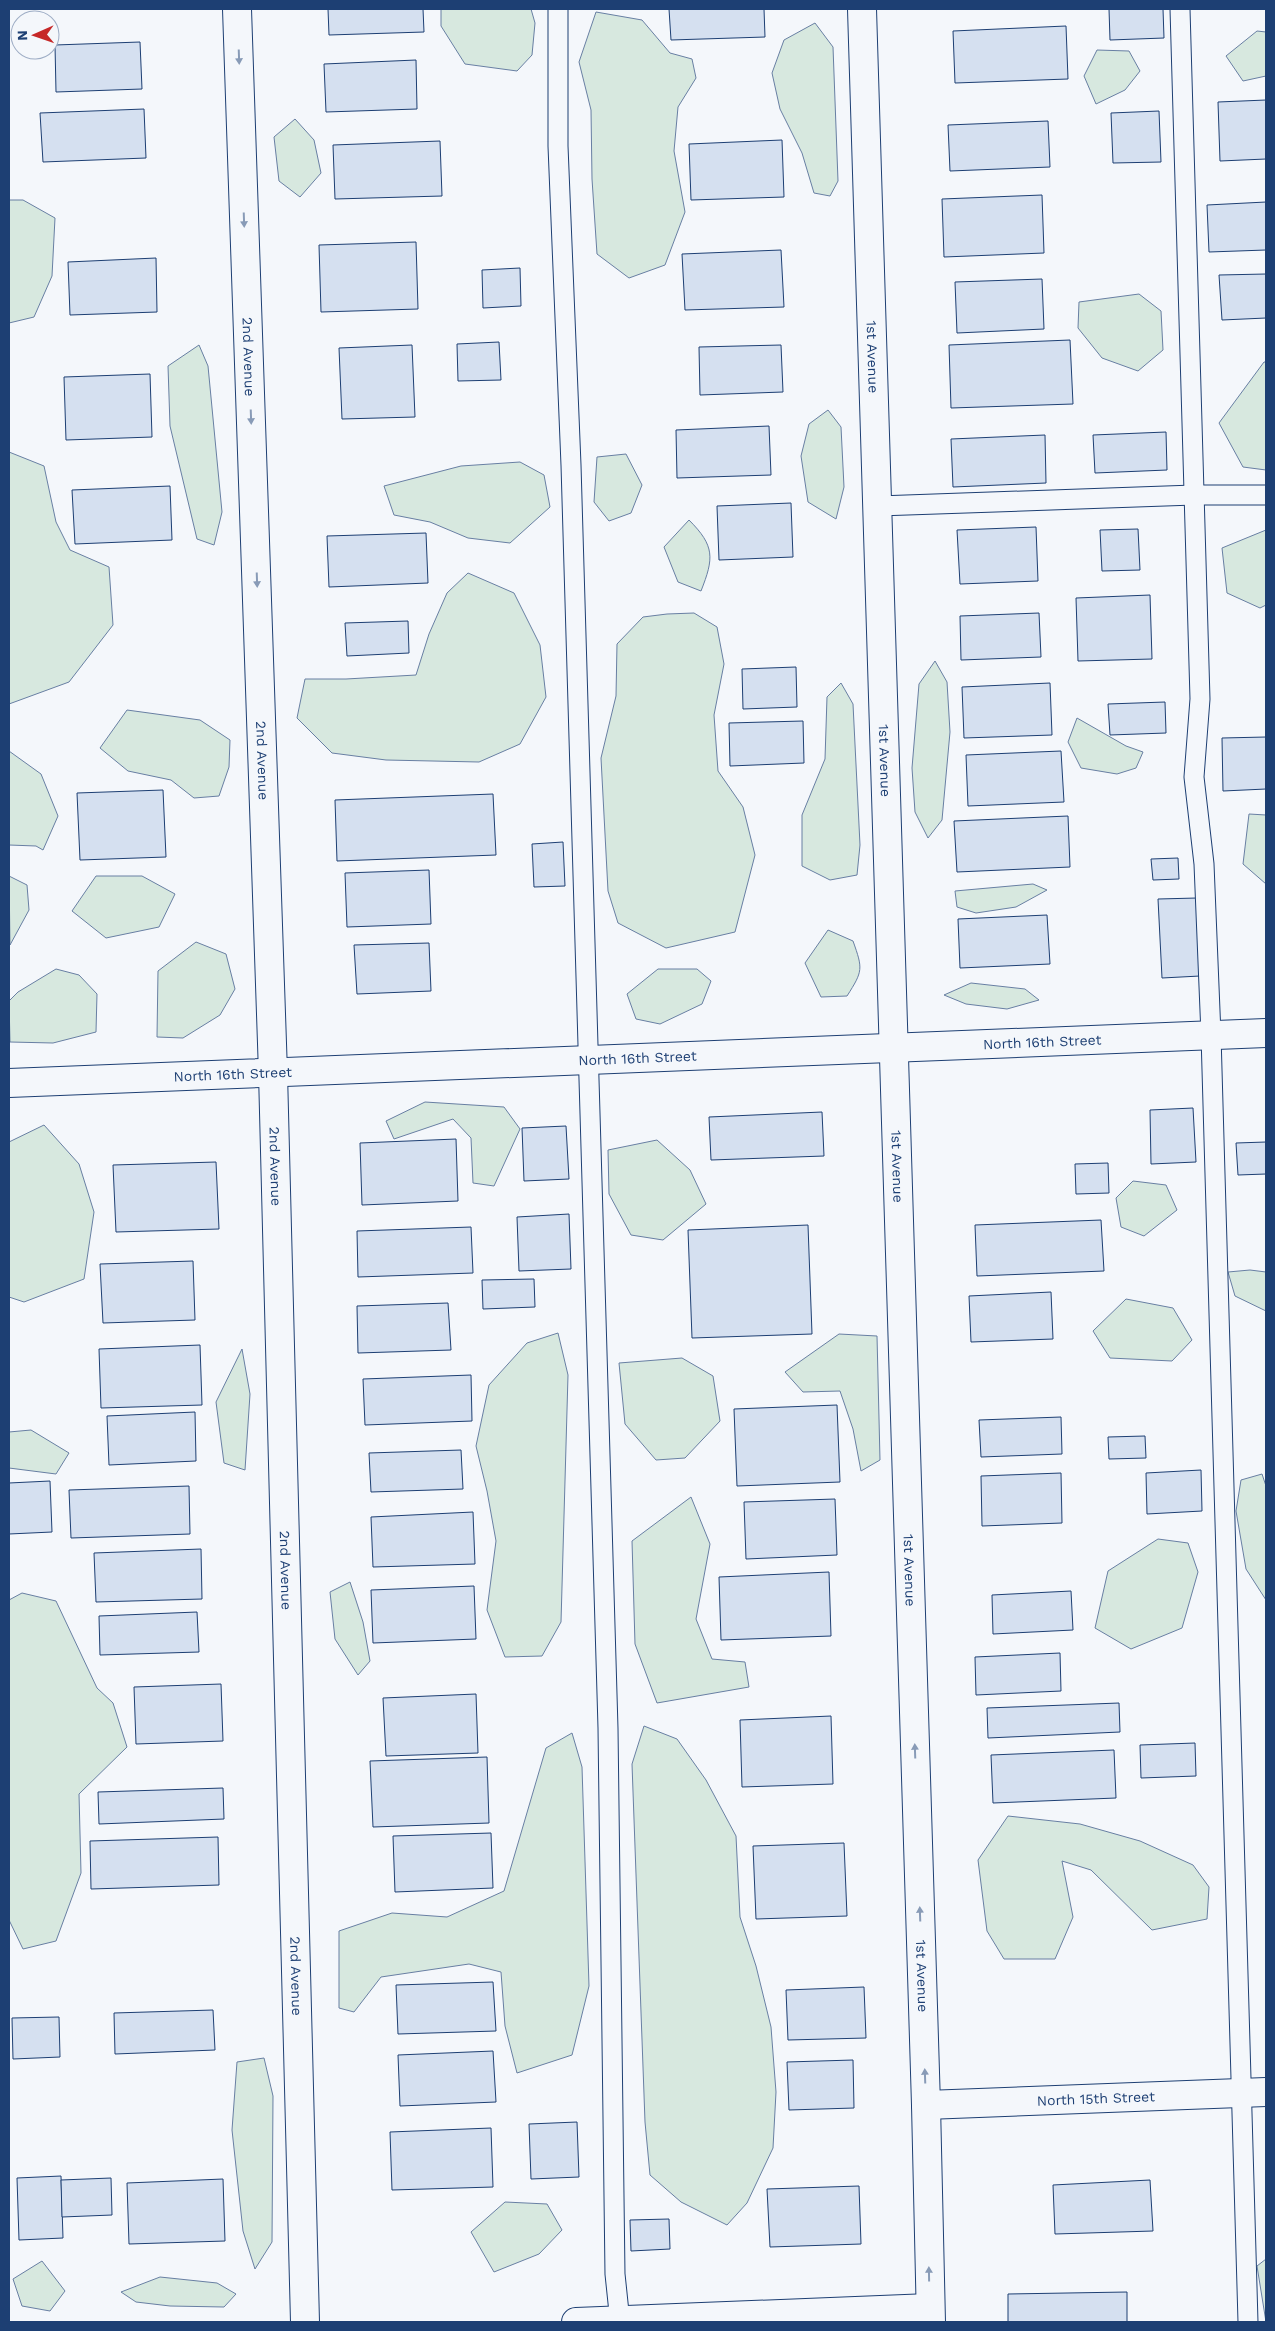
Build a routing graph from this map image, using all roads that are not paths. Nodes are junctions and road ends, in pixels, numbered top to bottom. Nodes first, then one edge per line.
1 (237, 9) edge
2 (558, 9) edge
3 (862, 9) edge
4 (1180, 9) edge
5 (1194, 495) junction
6 (1266, 495) edge
7 (878, 506) junction
8 (1266, 1033) edge
9 (1211, 1035) junction
10 (894, 1048) junction
11 (589, 1061) junction
12 (273, 1073) junction
13 (9, 1084) edge
14 (1253, 2092) edge
15 (926, 2105) junction
16 (930, 2315) edge
17 (620, 2321) edge
18 (305, 2322) edge
19 (576, 2322) edge
20 (1248, 2322) edge

1 -> 12 street, 2nd Avenue
2 - 11 lane
3 - 7 street, 1st Avenue
4 - 5 lane
5 - 6 lane
5 - 7 lane
5 - 9 lane
7 - 10 street, 1st Avenue
8 - 9 street, North 16th Street
9 - 10 street, North 16th Street
9 - 14 lane
10 - 11 street, North 16th Street
15 -> 10 street, 1st Avenue
11 - 12 street, North 16th Street
11 - 17 lane
12 - 13 street, North 16th Street
12 - 18 street, 2nd Avenue
14 - 15 street, North 15th Street
14 - 20 lane
16 -> 15 street, 1st Avenue
16 - 17 street
17 - 19 street

